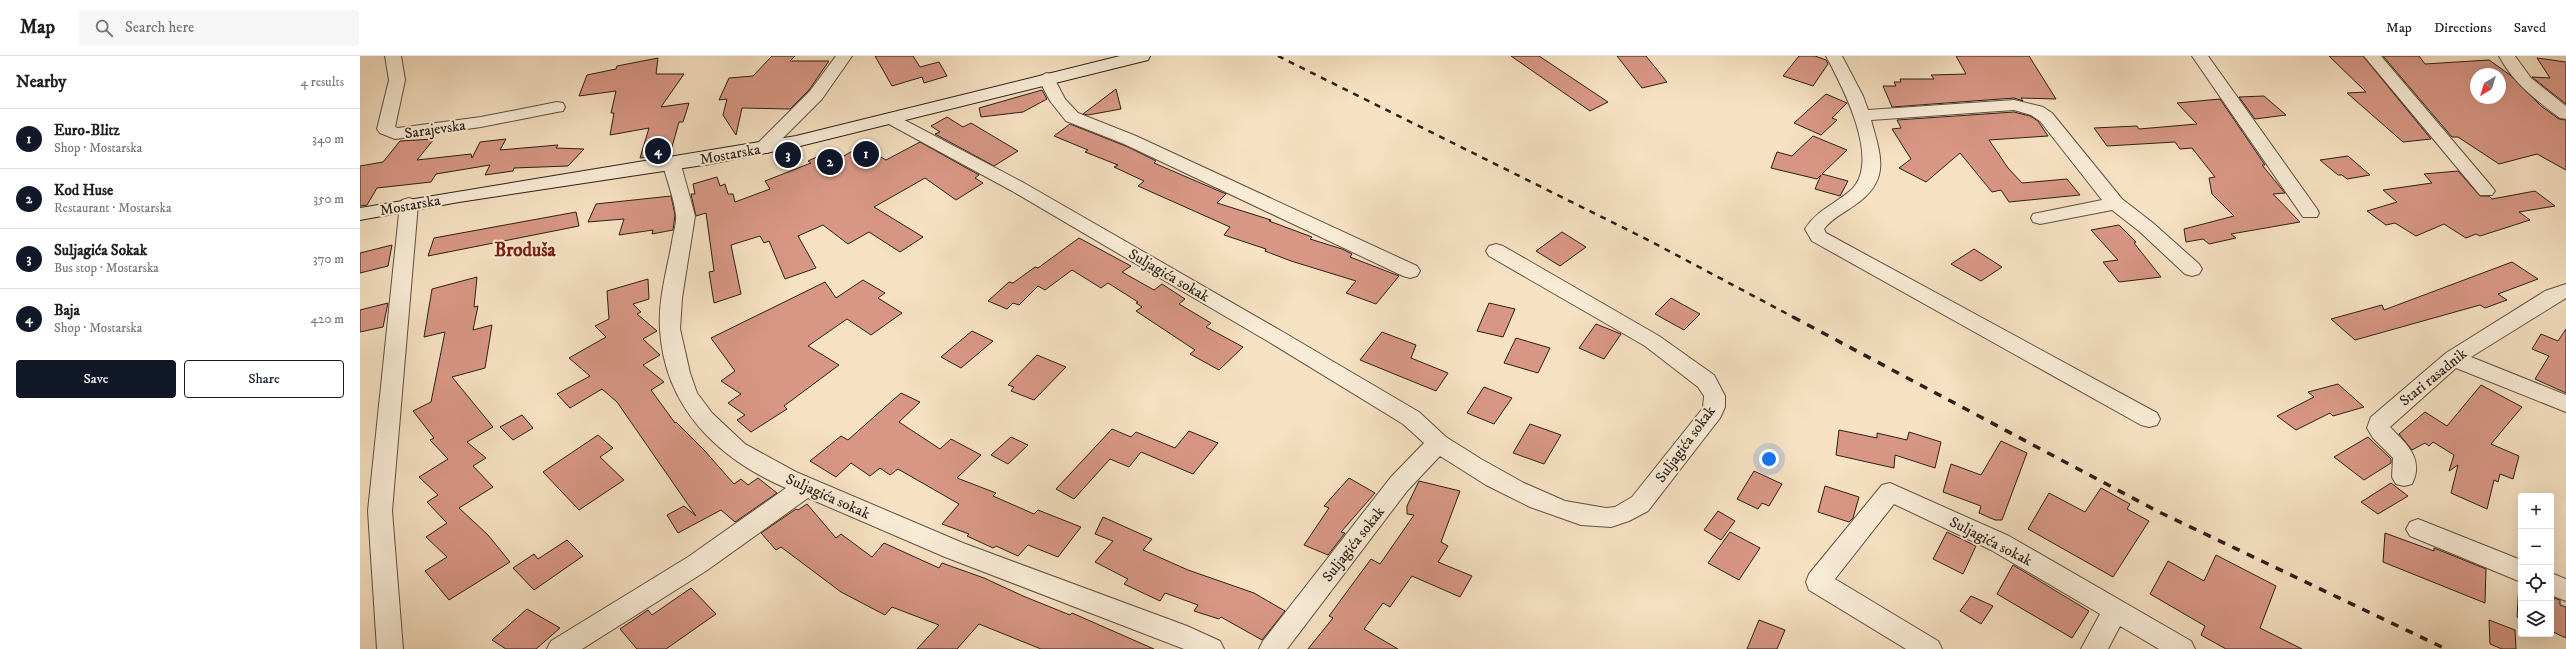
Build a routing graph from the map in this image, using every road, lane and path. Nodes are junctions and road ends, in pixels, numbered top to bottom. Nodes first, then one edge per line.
1 (393, 56) edge
2 (844, 56) edge
3 (1138, 56) edge
4 (1834, 56) edge
5 (2200, 56) edge
6 (2372, 56) edge
7 (2506, 56) edge
8 (1046, 78) junction
9 (557, 107) dead end
10 (2566, 114) edge
11 (1861, 116) junction
12 (893, 119) junction
13 (762, 149) junction
14 (672, 165) junction
15 (2486, 191) dead end
16 (2115, 203) junction
17 (409, 204) junction
18 (2310, 213) dead end
19 (360, 214) edge
20 (2040, 218) dead end
21 (1496, 252) dead end
22 (2192, 269) dead end
23 (1410, 271) dead end
24 (2566, 291) edge
25 (2453, 358) junction
26 (2566, 404) edge
27 (2149, 419) dead end
28 (1438, 443) junction
29 (2404, 477) dead end
30 (806, 487) junction
31 (2418, 529) dead end
32 (2518, 571) edge
33 (2554, 585) edge
34 (2566, 590) edge
35 (2116, 610) junction
36 (390, 649) edge
37 (560, 649) edge
38 (1211, 649) edge
39 (1272, 649) edge
40 (1929, 649) edge
41 (2094, 649) edge
42 (2182, 649) edge

1 - 9 street, Sarajevska
2 - 13 street
3 - 8 main road, Mostarska
4 - 11 street
5 - 18 street
6 - 15 street
7 - 10 street
8 - 12 main road, Mostarska
8 - 23 street
11 - 16 street
11 - 27 street
12 - 13 main road, Mostarska
12 - 28 street, Suljagića sokak
13 - 14 main road, Mostarska
14 - 17 main road, Mostarska
14 - 30 street, Suljagića sokak
16 - 20 street
16 - 22 street
17 - 19 main road, Mostarska
17 - 36 street
21 - 28 street, Suljagića sokak
24 - 25 street, Stari rasadnik
25 - 26 street
25 - 29 street, Stari rasadnik
28 - 39 street, Suljagića sokak
30 - 37 street
30 - 38 street, Suljagića sokak
31 - 32 street
33 - 34 street
35 - 40 street, Suljagića sokak
35 - 41 street
35 - 42 street, Suljagića sokak

